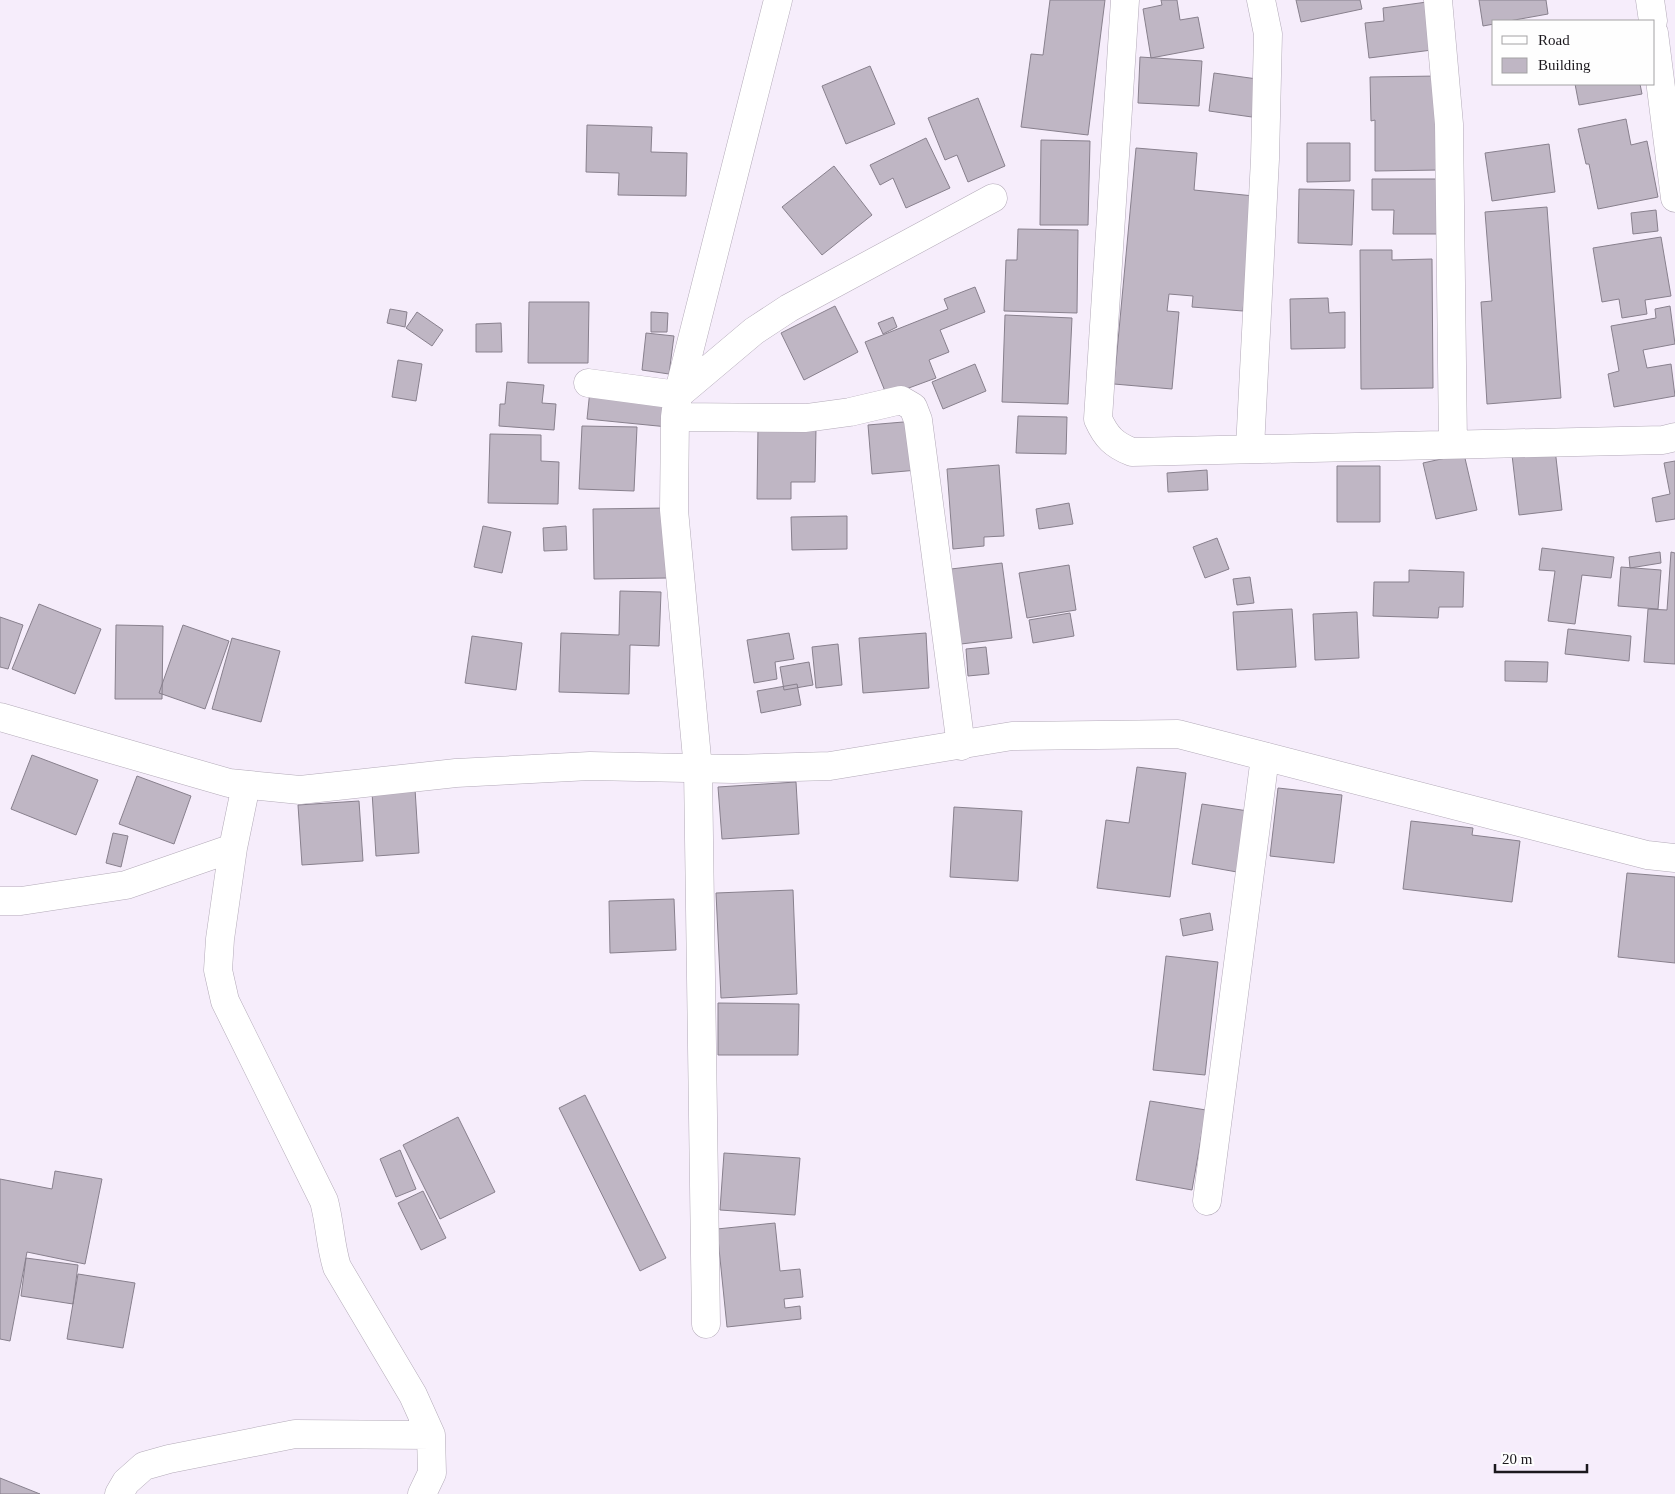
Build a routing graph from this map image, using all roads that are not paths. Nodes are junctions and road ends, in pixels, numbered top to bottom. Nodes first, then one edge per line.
1 (778, 0) edge
2 (1125, 0) edge
3 (1261, 0) edge
4 (1438, 0) edge
5 (1650, 0) edge
6 (1652, 20) edge
7 (1655, 41) edge
8 (993, 198) dead end
9 (1675, 198) edge
10 (588, 383) dead end
11 (676, 406) junction
12 (1675, 437) edge
13 (1453, 444) junction
14 (1250, 448) junction
15 (0, 717) edge
16 (961, 746) junction
17 (1265, 757) junction
18 (698, 769) junction
19 (246, 785) junction
20 (233, 848) junction
21 (1675, 858) edge
22 (0, 900) edge
23 (1207, 1201) dead end
24 (706, 1324) dead end
25 (431, 1435) junction
26 (119, 1494) edge
27 (422, 1494) edge

1 - 11 street
2 - 14 street
3 - 14 street
4 - 13 street
5 - 6 street
7 - 9 street
8 - 11 street
10 - 11 street
11 - 16 street
11 - 18 street
12 - 13 street
13 - 14 street
15 - 19 street
16 - 17 street
16 - 18 street
17 - 21 street
17 - 23 street
18 - 19 street
18 - 24 street
19 - 20 street
20 - 22 street
20 - 25 street
25 - 26 street
25 - 27 street

